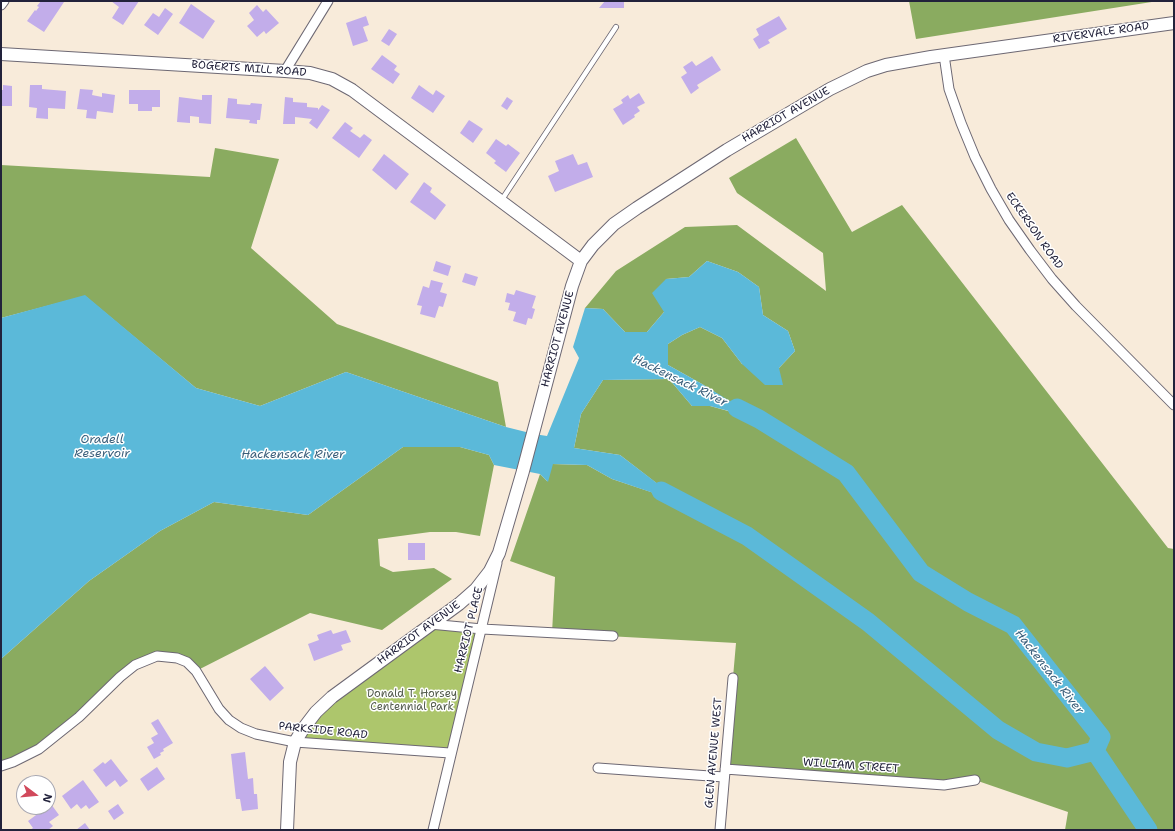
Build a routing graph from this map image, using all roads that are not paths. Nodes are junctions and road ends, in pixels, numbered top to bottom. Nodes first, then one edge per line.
1 (4, 1) edge
2 (328, 1) edge
3 (1, 5) edge
4 (1174, 22) edge
5 (616, 27) dead end
6 (1029, 43) joint
7 (1, 54) edge
8 (944, 55) junction
9 (285, 70) junction
10 (501, 201) junction
11 (581, 260) junction
12 (1174, 405) edge
13 (499, 553) junction
14 (430, 624) junction
15 (482, 629) junction
16 (613, 636) dead end
17 (733, 678) dead end
18 (294, 742) junction
19 (450, 753) junction
20 (1, 766) edge
21 (598, 768) dead end
22 (725, 773) junction
23 (975, 780) dead end
24 (288, 830) edge
25 (433, 830) edge
26 (720, 830) edge

1 - 3 street
2 - 9 street
4 - 6 street, RIVERVALE ROAD
5 - 10 lane
6 - 8 street, HARRIOT AVENUE
7 - 9 street, BOGERTS MILL ROAD
8 - 11 street, HARRIOT AVENUE
8 - 12 street, ECKERSON ROAD
9 - 10 street, BOGERTS MILL ROAD
10 - 11 street, BOGERTS MILL ROAD
11 - 13 street, HARRIOT AVENUE
13 - 14 street, HARRIOT AVENUE
13 - 15 street, HARRIOT PLACE
14 - 15 street
14 - 18 street, HARRIOT AVENUE
15 - 16 street
15 - 19 street, HARRIOT PLACE
17 - 22 street, GLEN AVENUE WEST
18 - 19 street, PARKSIDE ROAD
18 - 20 street, PARKSIDE ROAD
18 - 24 street, HARRIOT AVENUE
19 - 25 street, HARRIOT PLACE
21 - 22 street, WILLIAM STREET
22 - 23 street, WILLIAM STREET
22 - 26 street, GLEN AVENUE WEST

